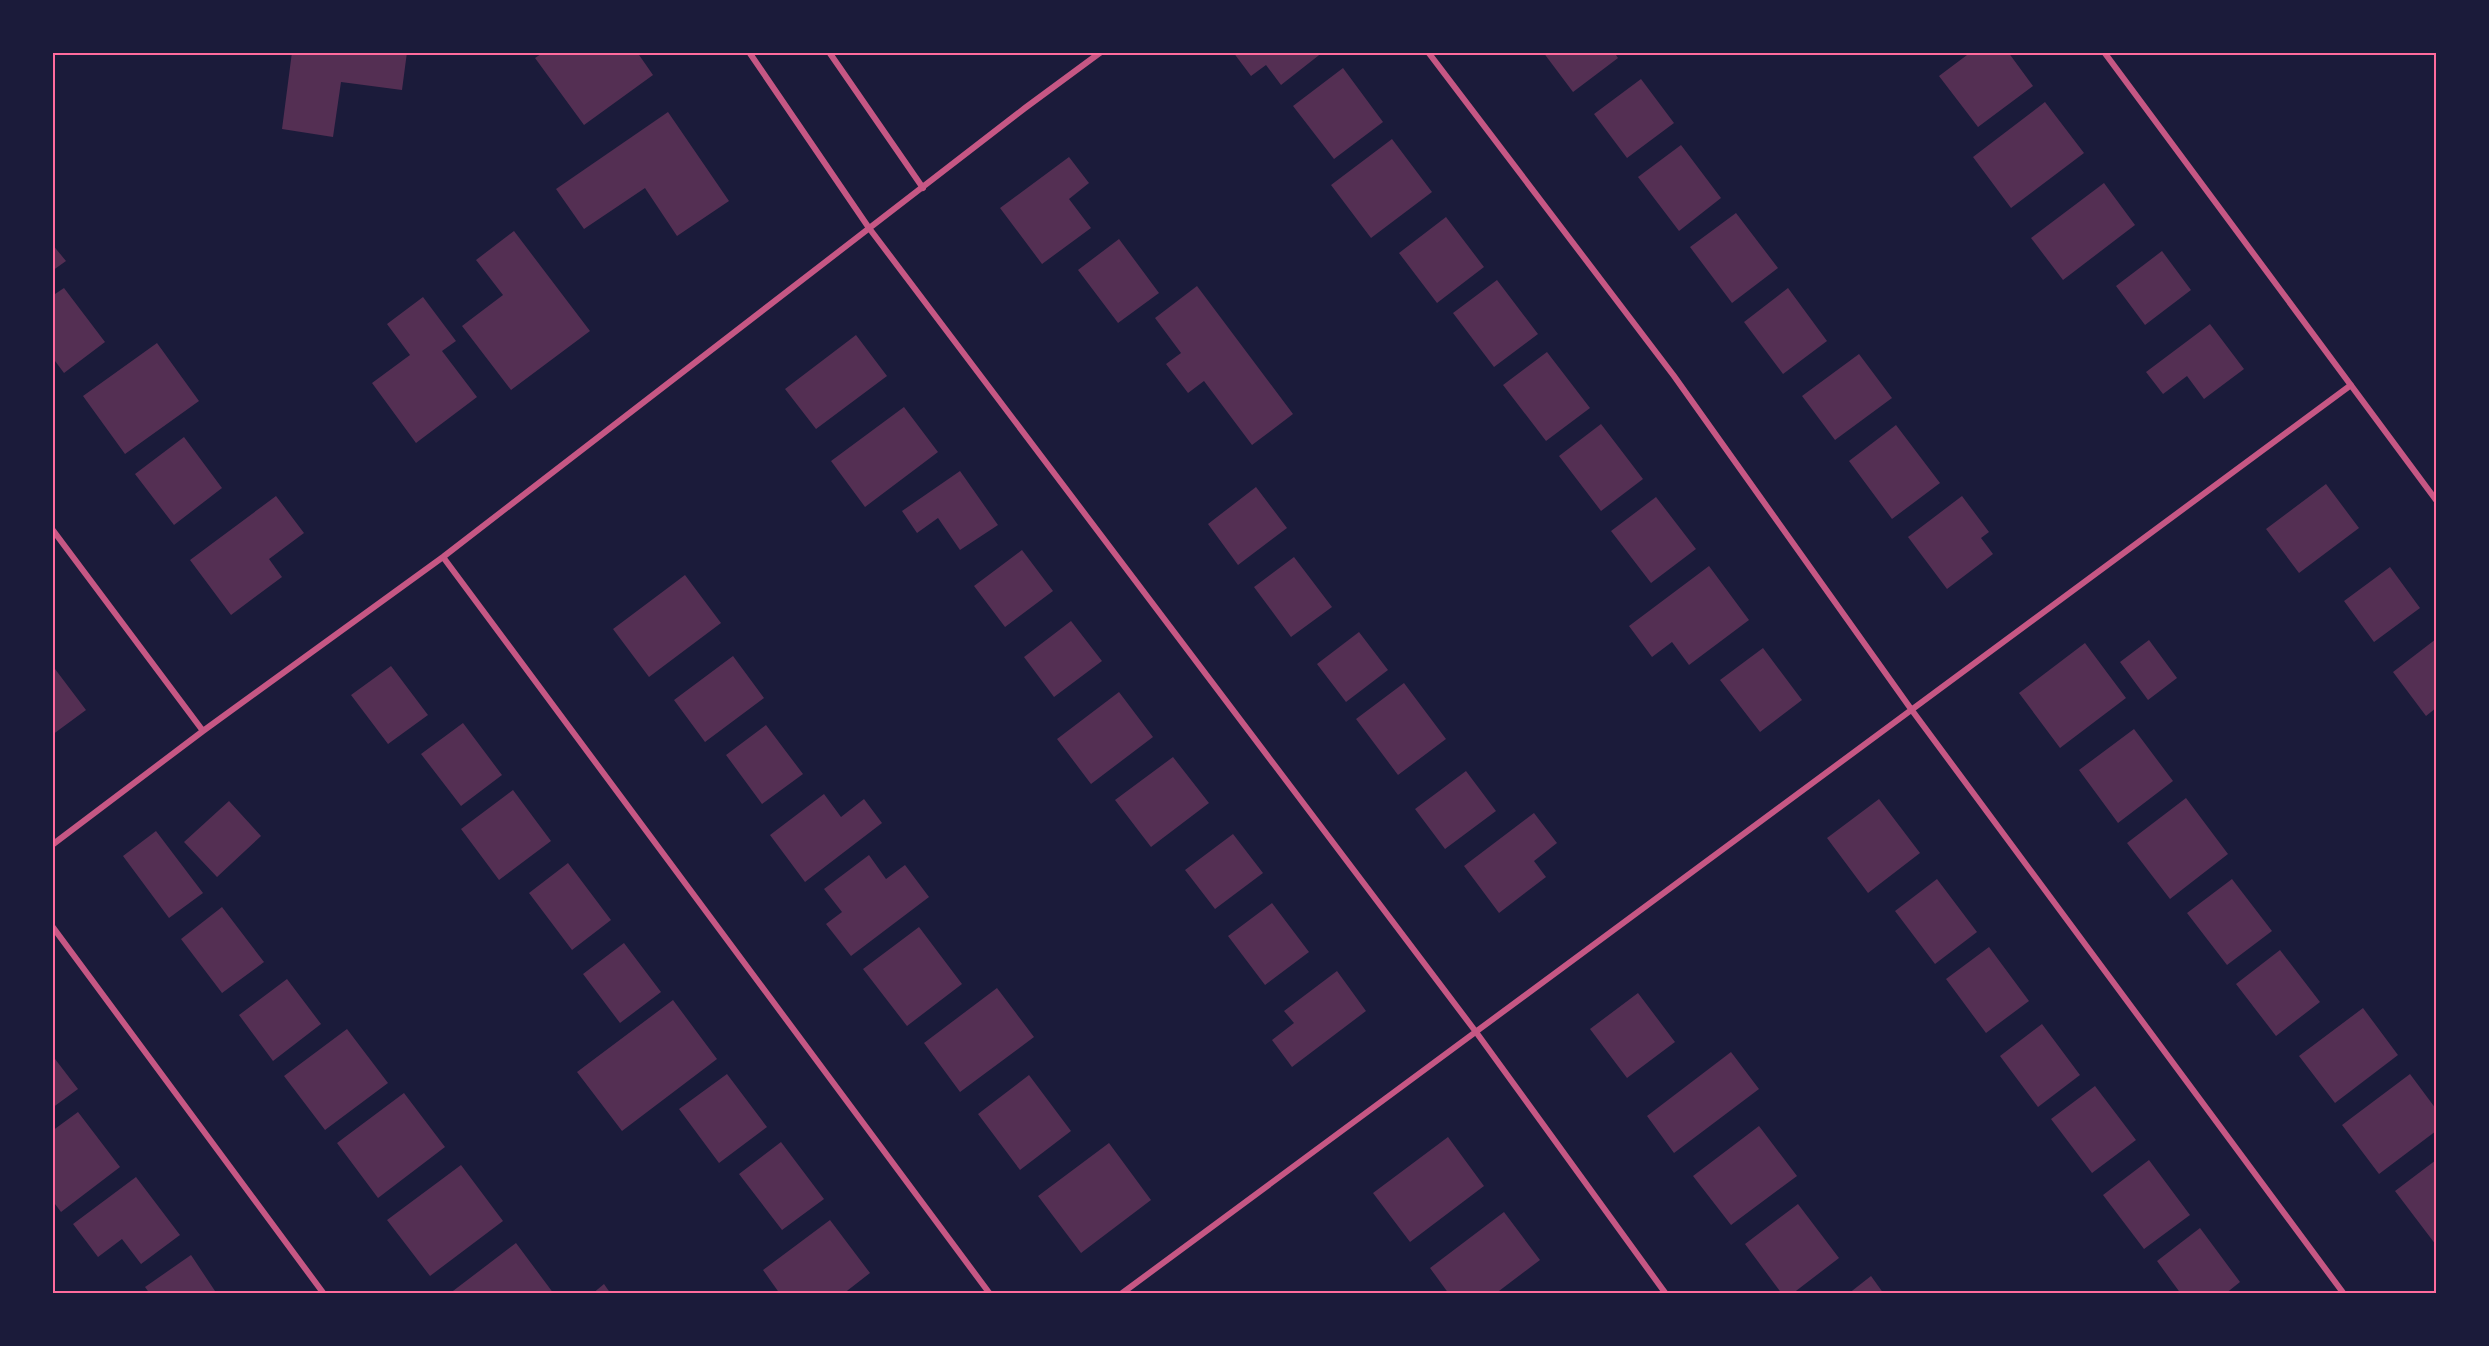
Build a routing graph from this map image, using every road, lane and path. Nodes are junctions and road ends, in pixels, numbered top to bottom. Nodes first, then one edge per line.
1 (748, 52) edge
2 (829, 52) edge
3 (1101, 52) edge
4 (1428, 52) edge
5 (2104, 52) edge
6 (922, 188) junction
7 (869, 228) junction
8 (2351, 385) junction
9 (2436, 500) edge
10 (52, 529) edge
11 (443, 557) junction
12 (1911, 709) junction
13 (203, 731) junction
14 (52, 844) edge
15 (52, 926) edge
16 (1476, 1032) junction
17 (324, 1293) edge
18 (990, 1293) edge
19 (1120, 1293) edge
20 (1666, 1293) edge
21 (2344, 1293) edge

1 - 7 street
2 - 6 street
3 - 6 street
4 - 12 street
5 - 8 street
6 - 7 street
7 - 11 street
7 - 16 street
8 - 9 street
8 - 12 street
10 - 13 street
11 - 13 street
11 - 18 street
12 - 16 street
12 - 21 street
13 - 14 street
15 - 17 street
16 - 19 street
16 - 20 street

